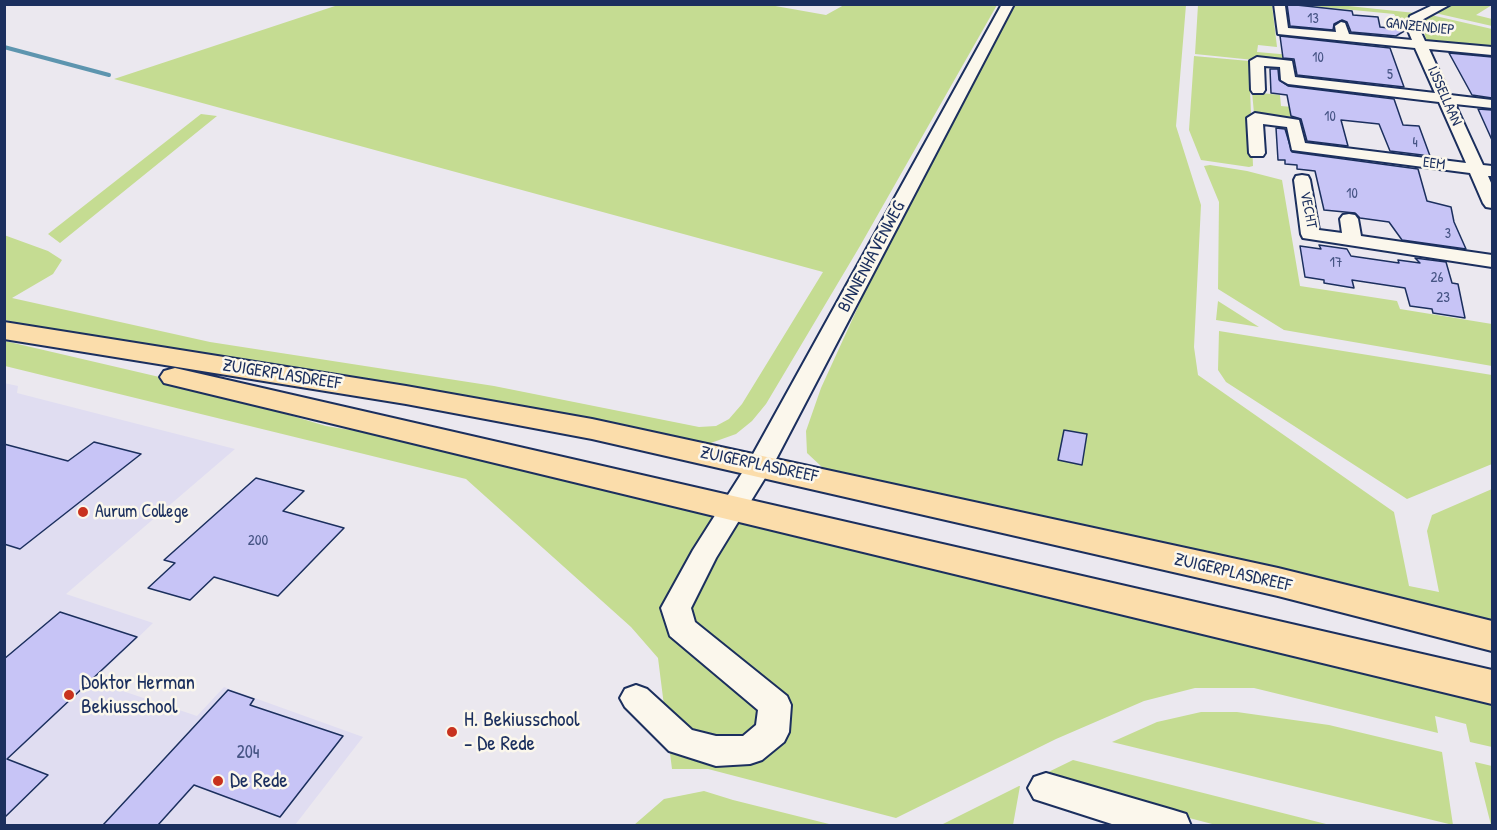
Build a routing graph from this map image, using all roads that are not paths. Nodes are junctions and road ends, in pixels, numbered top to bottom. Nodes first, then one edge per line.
1 (1008, 4) edge
2 (1445, 4) edge
3 (1279, 6) dead end
4 (1420, 44) junction
5 (1492, 51) edge
6 (1258, 90) dead end
7 (1445, 98) junction
8 (1481, 98) edge
9 (1257, 153) dead end
10 (1485, 170) edge
11 (1302, 180) dead end
12 (1492, 203) edge
13 (1349, 219) dead end
14 (1395, 225) dead end
15 (1353, 241) junction
16 (1402, 248) junction
17 (1492, 261) edge
18 (11, 332) edge
19 (760, 465) junction
20 (733, 508) junction
21 (1492, 636) edge
22 (1492, 687) edge
23 (636, 698) dead end
24 (1047, 788) dead end
25 (1173, 825) edge

1 - 19 street, BINNENHAVENWEG
2 - 4 street, IJSSELLAAN
3 - 4 street, GANZENDIEP
4 - 5 street, GANZENDIEP
4 - 7 street, IJSSELLAAN
6 - 7 street
7 - 8 street
7 - 10 street, IJSSELLAAN
9 - 10 street, EEM
10 - 12 street, IJSSELLAAN
11 - 15 street, VECHT
13 - 15 street
14 - 16 street
15 - 16 street, VECHT
16 - 17 street, VECHT
18 - 19 main road, ZUIGERPLASDREEF
18 - 20 main road, ZUIGERPLASDREEF
19 - 20 street, BINNENHAVENWEG
19 - 21 main road, ZUIGERPLASDREEF
20 - 22 main road, ZUIGERPLASDREEF
20 - 23 street
24 - 25 street

